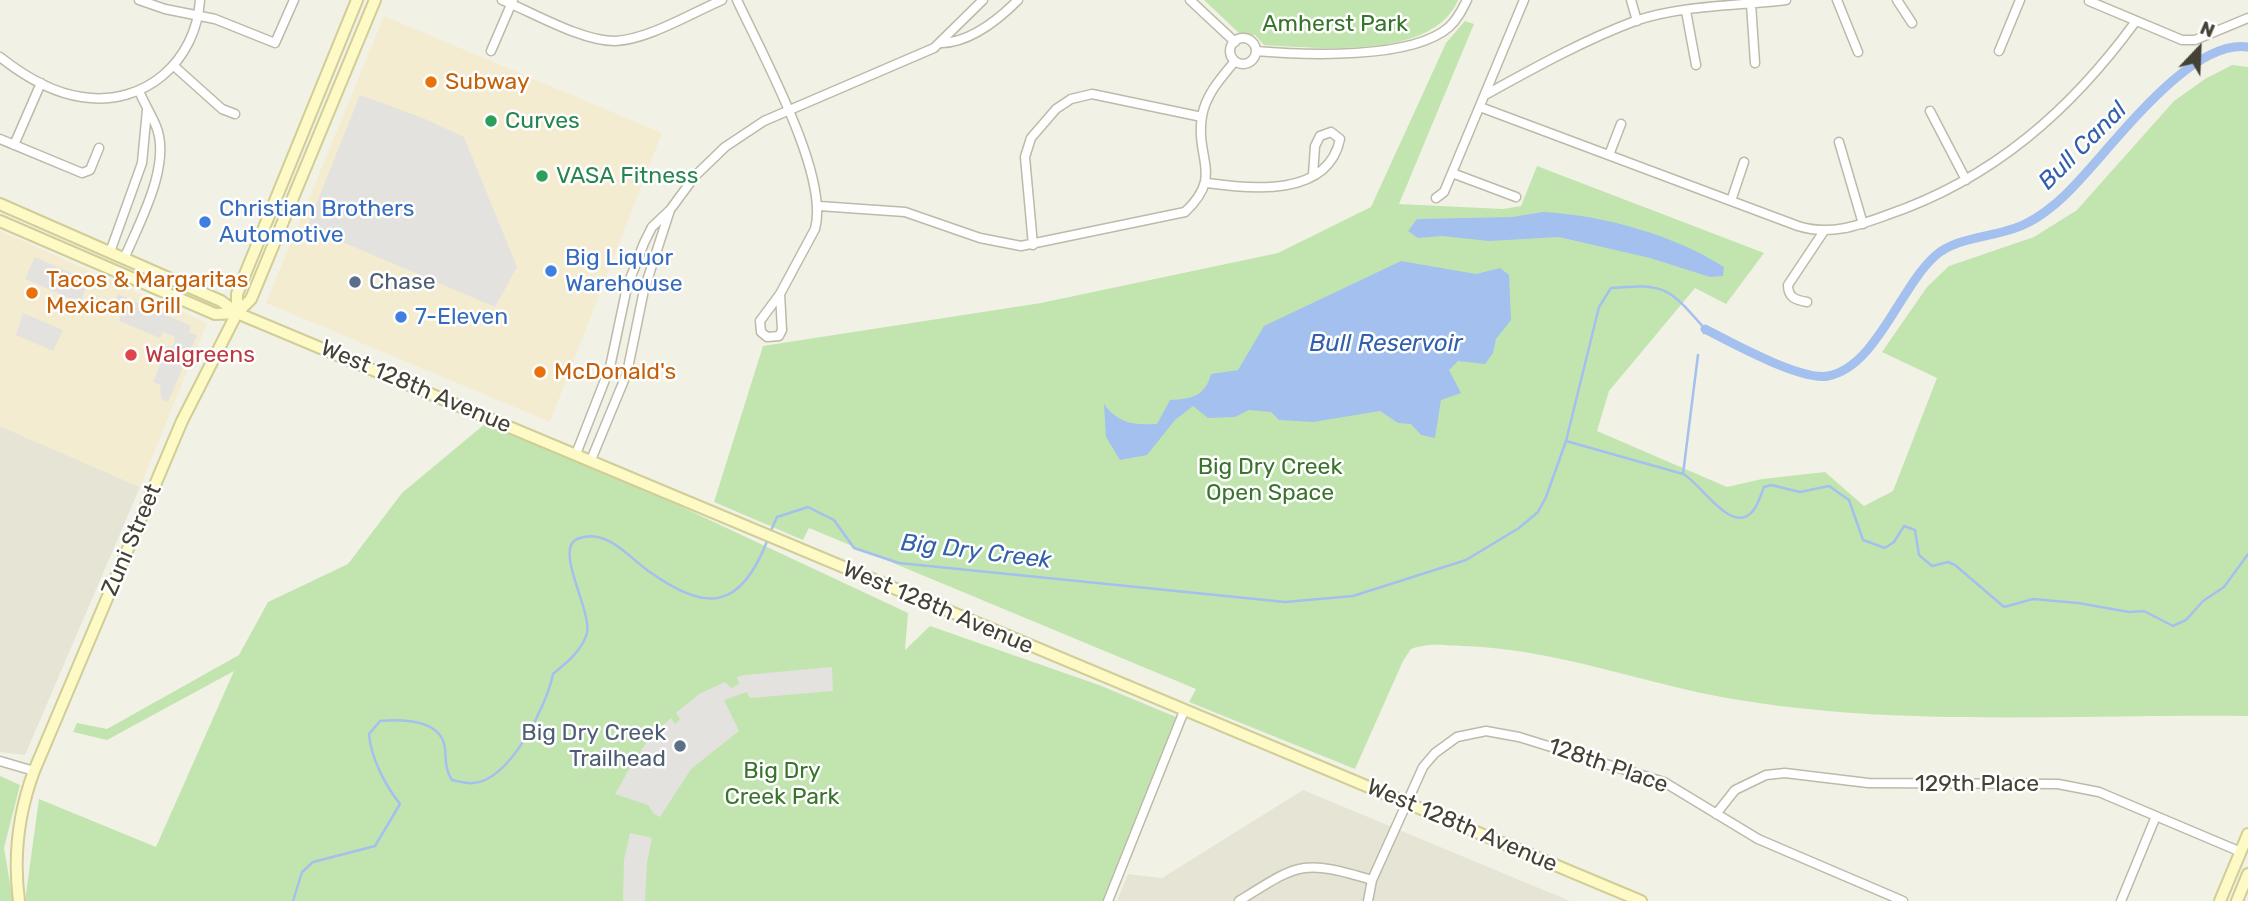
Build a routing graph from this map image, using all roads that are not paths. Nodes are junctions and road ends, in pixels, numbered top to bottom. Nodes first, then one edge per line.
1 (139, 0) edge
2 (200, 0) edge
3 (294, 0) edge
4 (357, 0) edge
5 (375, 0) edge
6 (502, 0) edge
7 (722, 0) edge
8 (737, 0) edge
9 (983, 0) edge
10 (1018, 0) edge
11 (1190, 0) edge
12 (1467, 0) edge
13 (1524, 0) edge
14 (1630, 0) edge
15 (1786, 0) edge
16 (1837, 0) edge
17 (1897, 0) edge
18 (2020, 0) edge
19 (2088, 0) edge
20 (512, 2) edge
21 (1751, 4) junction
22 (1686, 11) junction
23 (199, 16) junction
24 (2248, 18) edge
25 (1637, 21) junction
26 (2136, 21) junction
27 (1912, 23) dead end
28 (1235, 42) junction
29 (942, 43) junction
30 (491, 51) dead end
31 (1256, 51) junction
32 (1998, 51) dead end
33 (1858, 52) dead end
34 (0, 57) edge
35 (1235, 61) junction
36 (1755, 63) dead end
37 (1696, 65) dead end
38 (174, 66) junction
39 (41, 83) junction
40 (139, 91) junction
41 (1485, 95) junction
42 (1480, 107) junction
43 (787, 109) junction
44 (147, 110) junction
45 (1930, 111) dead end
46 (235, 114) dead end
47 (1202, 117) junction
48 (1621, 124) dead end
49 (0, 139) edge
50 (1839, 142) dead end
51 (14, 145) junction
52 (99, 148) dead end
53 (1609, 155) junction
54 (1745, 162) dead end
55 (1452, 173) junction
56 (1313, 175) junction
57 (1966, 180) junction
58 (1207, 183) junction
59 (1516, 197) dead end
60 (1436, 198) dead end
61 (1731, 201) junction
62 (0, 204) edge
63 (819, 206) junction
64 (670, 210) junction
65 (0, 221) edge
66 (1863, 224) junction
67 (1824, 232) junction
68 (1033, 245) junction
69 (110, 252) junction
70 (124, 258) junction
71 (780, 294) junction
72 (1807, 302) dead end
73 (237, 313) junction
74 (613, 360) junction
75 (629, 366) junction
76 (576, 454) junction
77 (591, 460) junction
78 (1184, 711) junction
79 (0, 761) edge
80 (34, 771) junction
81 (1406, 803) junction
82 (1716, 814) junction
83 (2156, 816) junction
84 (2248, 834) edge
85 (2241, 852) junction
86 (2248, 874) edge
87 (1372, 880) junction
88 (19, 901) edge
89 (1108, 901) edge
90 (1238, 901) edge
91 (1368, 901) edge
92 (1641, 901) edge
93 (1903, 901) edge
94 (2121, 901) edge
95 (2220, 901) edge
96 (2237, 901) edge

1 - 23 street
2 - 23 street
3 - 23 street
4 - 73 main road, Zuni Street
5 - 73 main road, Zuni Street
6 - 20 street
7 - 20 street
8 - 43 street
9 - 29 street
10 - 29 street
11 - 28 street
12 - 31 street
13 - 41 street
14 - 25 street
15 - 21 street
16 - 33 street
17 - 27 street
18 - 32 street
19 - 26 street
20 - 30 street
21 - 22 street
21 - 36 street
22 - 25 street
22 - 37 street
23 - 38 street
24 - 26 street
25 - 41 street
26 - 57 street
28 - 31 street
28 - 35 street
29 - 43 street
31 - 35 street
34 - 39 street
35 - 47 street
38 - 40 street
38 - 46 street
39 - 40 street
39 - 51 street
40 - 44 street
41 - 42 street
42 - 53 street
42 - 55 street
43 - 63 street
43 - 64 street
44 - 69 street
44 - 70 street
45 - 57 street
47 - 58 street
47 - 68 street
48 - 53 street
49 - 51 street
50 - 66 street
51 - 52 street
53 - 61 street
54 - 61 street
55 - 59 street
55 - 60 street
56 - 56 street
56 - 58 street
57 - 66 street
58 - 68 street
61 - 67 street
62 - 69 main road
63 - 68 street
63 - 71 street
64 - 74 street
64 - 75 street
65 - 73 main road
66 - 67 street
67 - 72 street
69 - 70 main road
70 - 73 main road
71 - 71 street
73 - 76 main road, West 128th Avenue
73 - 80 main road, Zuni Street
74 - 75 street
74 - 76 street
75 - 77 street
76 - 77 main road, West 128th Avenue
77 - 78 main road, West 128th Avenue
78 - 81 main road, West 128th Avenue
78 - 89 street
79 - 80 street
80 - 88 main road, Zuni Street
81 - 82 street, 128th Place
81 - 87 street, 128th Place
81 - 92 main road, West 128th Avenue
82 - 83 street, 129th Place
82 - 93 street, 128th Place
83 - 85 street, 129th Place
83 - 94 street
84 - 85 main road
85 - 95 main road
86 - 96 main road
87 - 90 street
87 - 91 street, 128th Place

